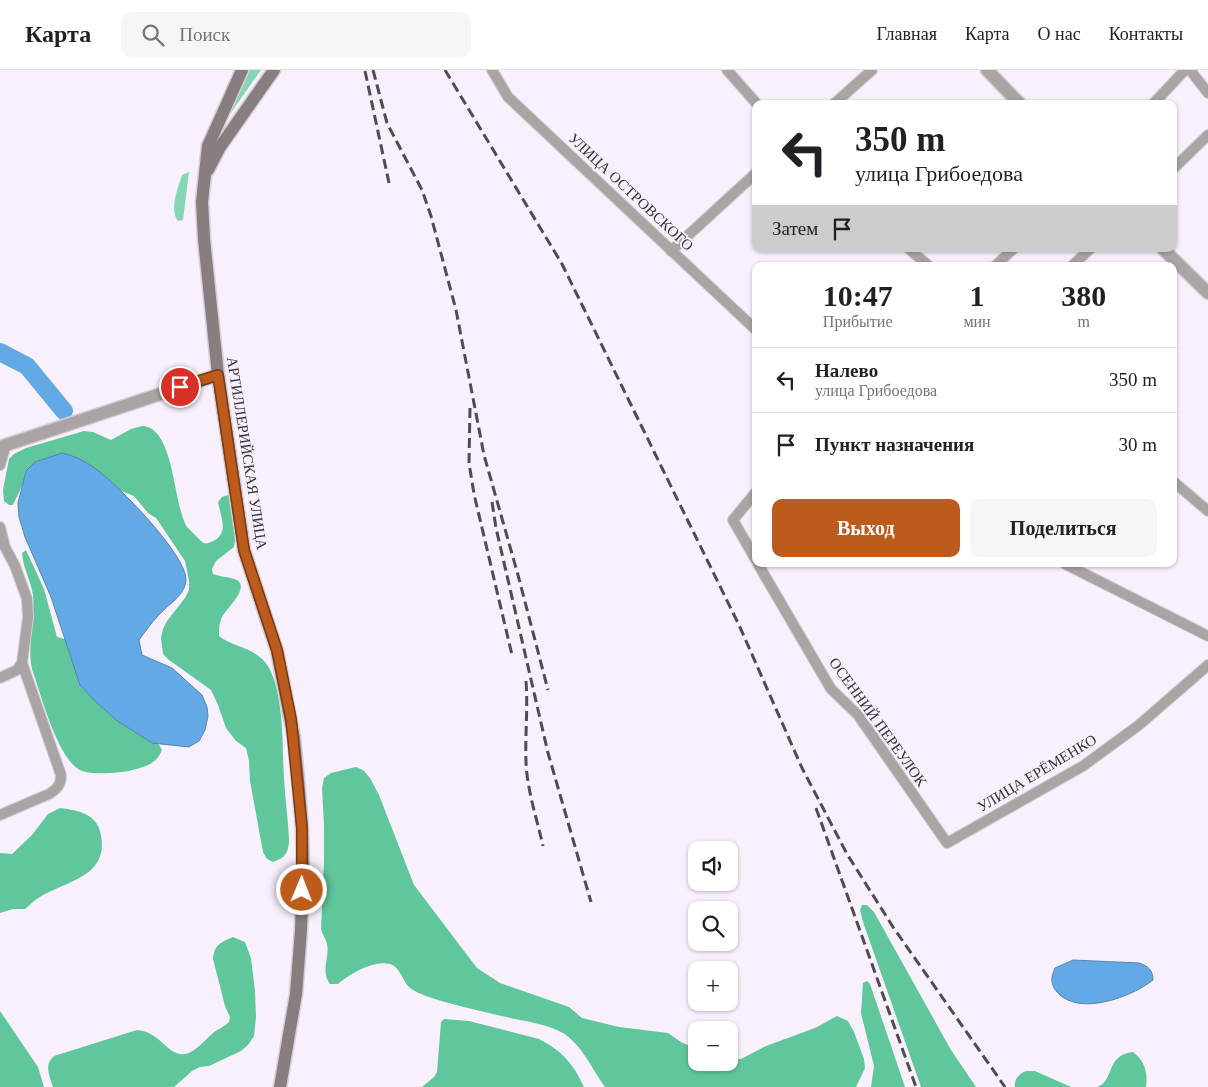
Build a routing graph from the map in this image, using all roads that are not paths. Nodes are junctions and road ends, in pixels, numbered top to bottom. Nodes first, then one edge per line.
1 (242, 70) edge
2 (274, 70) edge
3 (492, 70) edge
4 (727, 70) edge
5 (872, 70) edge
6 (987, 70) edge
7 (1185, 70) edge
8 (1190, 70) edge
9 (1208, 93) edge
10 (753, 100) edge
11 (838, 100) edge
12 (1016, 100) edge
13 (1157, 100) edge
14 (1208, 135) edge
15 (1177, 165) edge
16 (205, 176) junction
17 (752, 177) edge
18 (671, 251) junction
19 (913, 252) edge
20 (1010, 252) edge
21 (1087, 252) edge
22 (1166, 252) edge
23 (925, 262) edge
24 (999, 262) edge
25 (1076, 262) edge
26 (1176, 262) edge
27 (1177, 263) edge
28 (1208, 293) edge
29 (752, 326) edge
30 (218, 375) junction
31 (3, 446) edge
32 (0, 465) edge
33 (1177, 485) edge
34 (752, 497) edge
35 (1208, 511) edge
36 (0, 527) edge
37 (752, 553) edge
38 (760, 567) edge
39 (1071, 567) edge
40 (1208, 636) edge
41 (22, 663) junction
42 (1208, 665) edge
43 (0, 678) edge
44 (0, 815) edge
45 (947, 843) joint
46 (280, 1087) edge

1 - 16 main road, АРТИЛЛЕРИЙСКАЯ УЛИЦА
2 - 16 main road, АРТИЛЛЕРИЙСКАЯ УЛИЦА
3 - 18 street, УЛИЦА ОСТРОВСКОГО
4 - 10 street
5 - 11 street
6 - 12 street
7 - 13 street
8 - 9 street
14 - 15 street
16 - 30 main road, АРТИЛЛЕРИЙСКАЯ УЛИЦА
17 - 18 street
18 - 29 street, УЛИЦА ОСТРОВСКОГО
19 - 23 street
20 - 24 street
21 - 25 street
22 - 26 street
27 - 28 street
30 - 31 street
30 - 46 main road, АРТИЛЛЕРИЙСКАЯ УЛИЦА
31 - 32 street
33 - 35 street
34 - 37 street
36 - 41 street
38 - 45 street, ОСЕННИЙ ПЕРЕУЛОК
39 - 40 street
41 - 43 street
41 - 44 street
42 - 45 street, УЛИЦА ЕРЁМЕНКО

